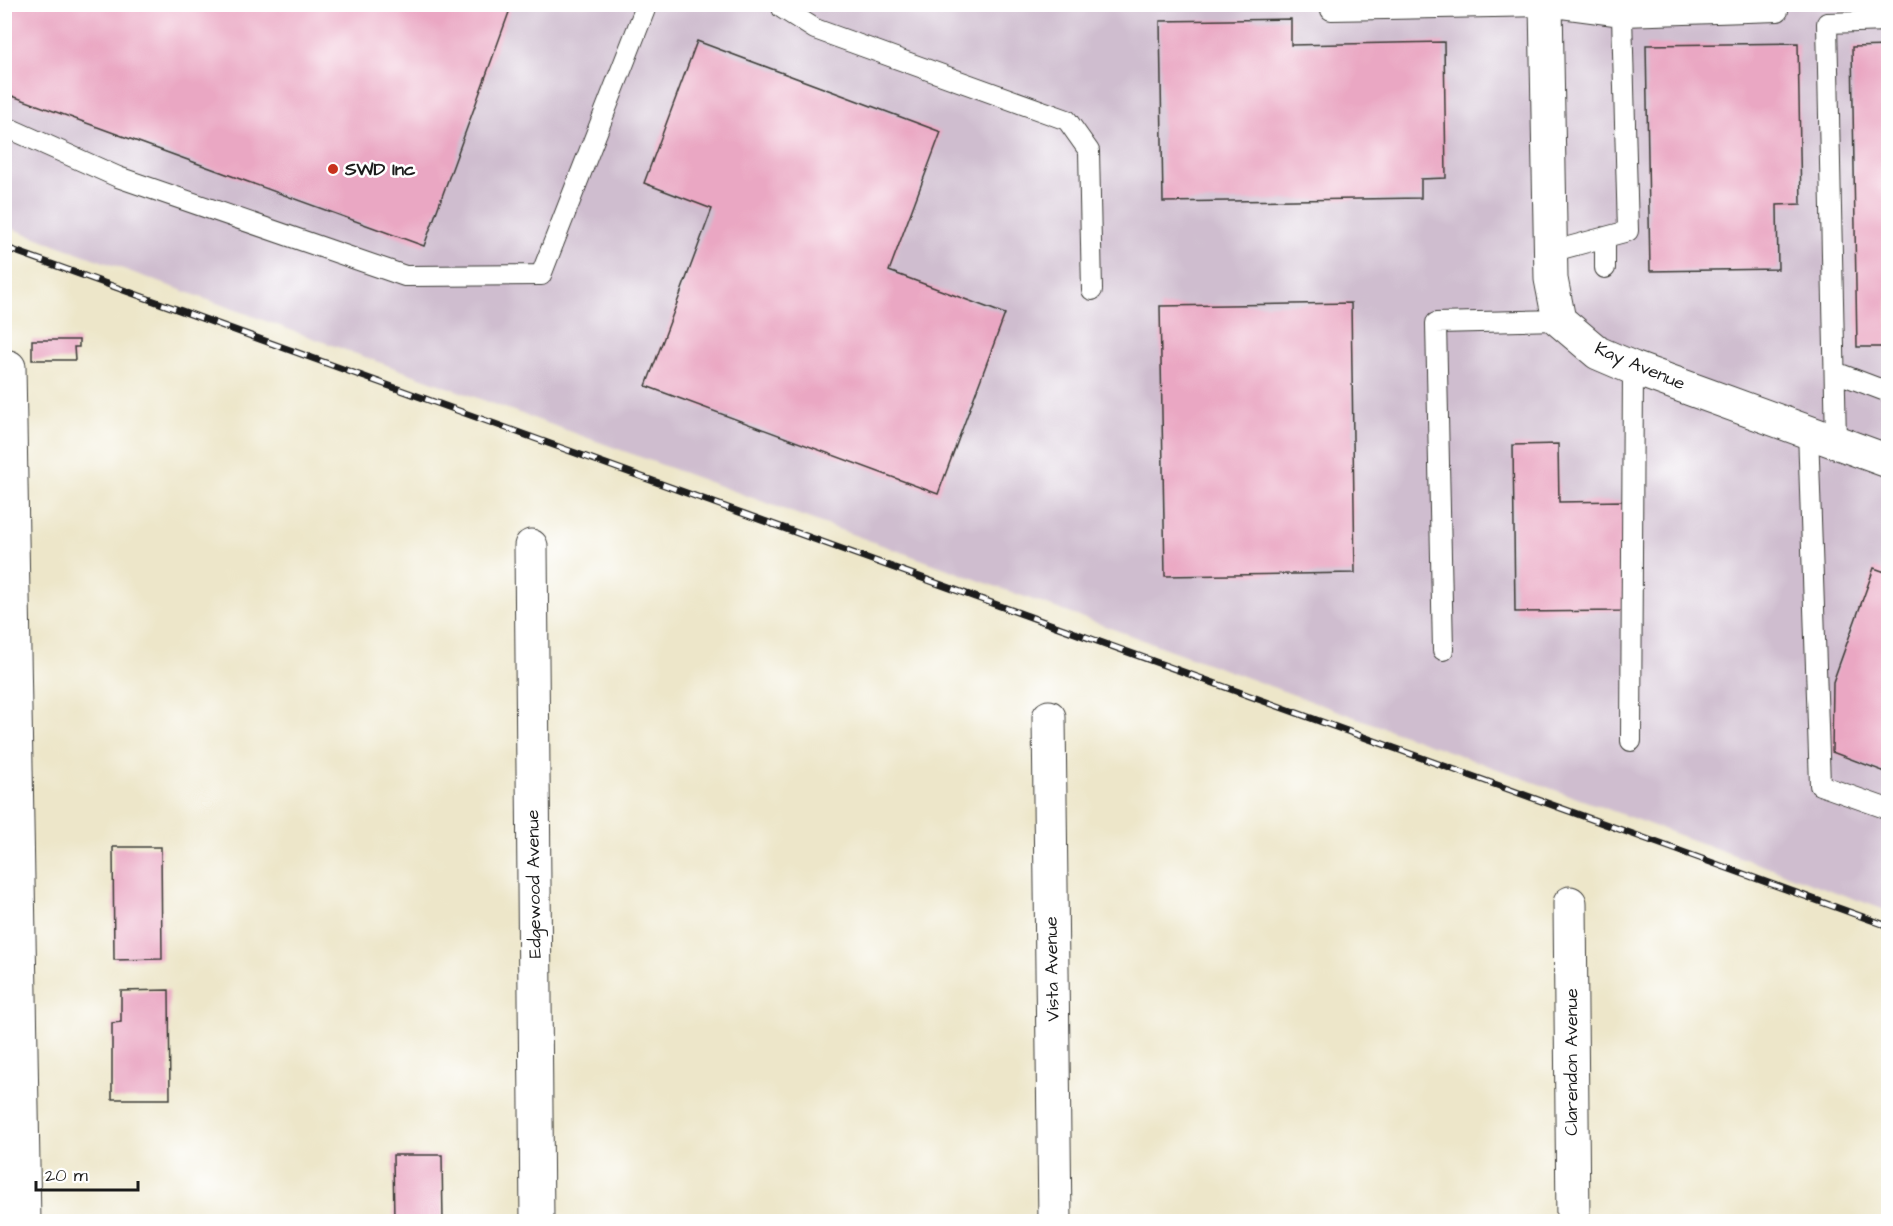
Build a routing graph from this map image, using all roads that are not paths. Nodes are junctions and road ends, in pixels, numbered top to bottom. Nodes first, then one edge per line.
1 (647, 4) edge
2 (781, 4) edge
3 (1546, 5) edge
4 (1331, 10) dead end
5 (1778, 11) dead end
6 (1622, 16) junction
7 (1888, 21) edge
8 (4, 126) edge
9 (1605, 237) junction
10 (1550, 252) junction
11 (1605, 268) dead end
12 (1092, 290) dead end
13 (1559, 320) junction
14 (9, 367) dead end
15 (1633, 368) junction
16 (1835, 372) junction
17 (1888, 392) edge
18 (1822, 436) junction
19 (1888, 461) edge
20 (531, 546) dead end
21 (1443, 650) dead end
22 (1049, 717) dead end
23 (1631, 741) dead end
24 (1888, 809) edge
25 (1570, 903) dead end
26 (24, 1221) edge
27 (537, 1221) edge
28 (1055, 1221) edge
29 (1573, 1221) edge

1 - 8 lane
2 - 12 lane
3 - 4 lane
3 - 6 lane
3 - 10 street
5 - 6 lane
6 - 9 lane
7 - 16 lane
9 - 10 lane
9 - 11 lane
10 - 13 street
13 - 15 street, Kay Avenue
13 - 21 lane
14 - 26 street
15 - 18 street, Kay Avenue
15 - 23 lane
16 - 17 lane
16 - 18 lane
18 - 19 street, Kay Avenue
18 - 24 lane
20 - 27 street, Edgewood Avenue
22 - 28 street, Vista Avenue
25 - 29 street, Clarendon Avenue

